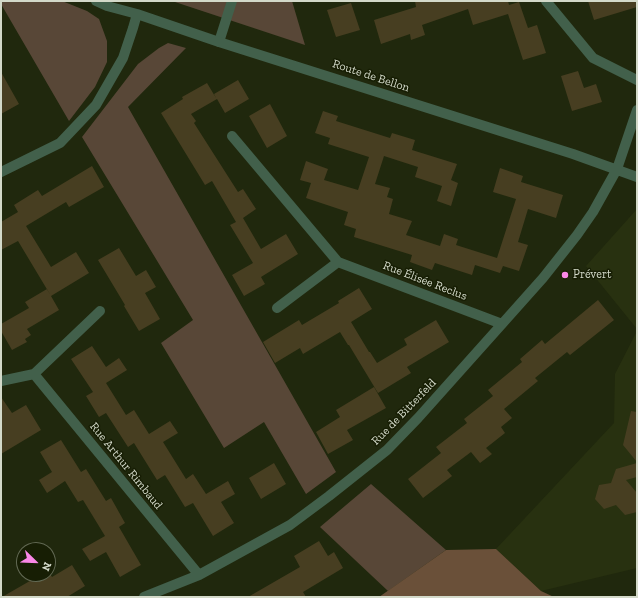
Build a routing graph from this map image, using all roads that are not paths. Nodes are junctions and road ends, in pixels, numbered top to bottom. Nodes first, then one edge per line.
1 (96, 1) edge
2 (232, 1) edge
3 (546, 1) edge
4 (137, 14) junction
5 (219, 42) junction
6 (637, 80) edge
7 (637, 110) edge
8 (232, 136) dead end
9 (617, 170) junction
10 (1, 172) edge
11 (637, 177) edge
12 (338, 262) junction
13 (277, 308) dead end
14 (100, 311) dead end
15 (502, 324) junction
16 (34, 374) junction
17 (1, 381) edge
18 (199, 575) junction
19 (144, 597) edge

1 - 4 street, Route de Bellon
2 - 5 street
3 - 6 street
4 - 5 street, Route de Bellon
4 - 10 street
5 - 9 street, Route de Bellon
7 - 9 street, Rue de Bitterfeld
8 - 12 street, Rue Élisée Reclus
9 - 11 street, Route de Bellon
9 - 15 street, Rue de Bitterfeld
12 - 13 street
12 - 15 street, Rue Élisée Reclus
14 - 16 street
15 - 18 street, Rue de Bitterfeld
16 - 17 street
16 - 18 street, Rue Arthur Rimbaud
18 - 19 street, Rue de Bitterfeld

